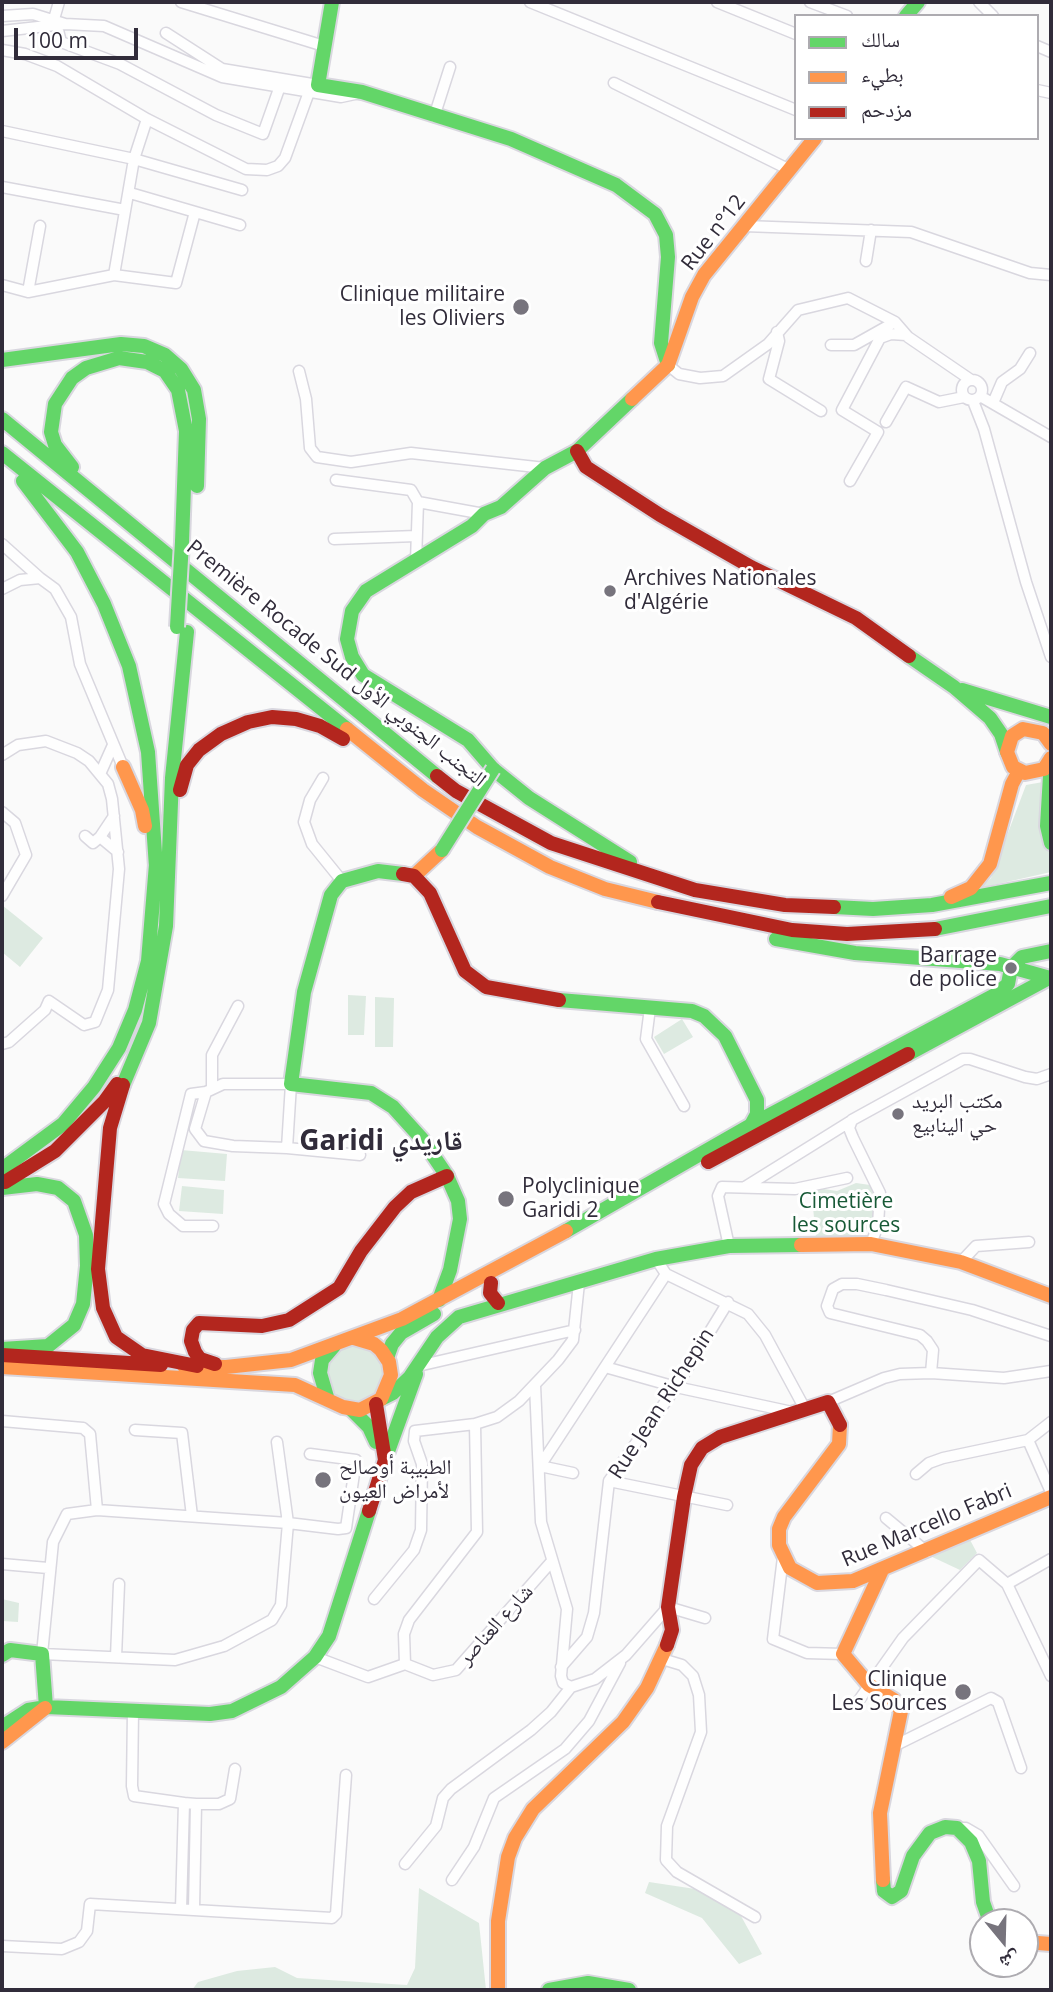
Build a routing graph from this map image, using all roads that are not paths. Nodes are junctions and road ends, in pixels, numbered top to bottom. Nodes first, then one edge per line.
1 (35, 2) edge
2 (59, 2) edge
3 (181, 2) edge
4 (332, 2) edge
5 (530, 2) edge
6 (717, 2) edge
7 (810, 2) edge
8 (33, 14) junction
9 (842, 14) edge
10 (2, 16) edge
11 (59, 23) junction
12 (2, 31) edge
13 (166, 33) dead end
14 (794, 33) edge
15 (324, 46) junction
16 (2, 50) edge
17 (450, 67) dead end
18 (614, 83) dead end
19 (280, 86) junction
20 (314, 88) junction
21 (794, 109) edge
22 (435, 117) junction
23 (147, 119) junction
24 (2, 131) edge
25 (813, 140) edge
26 (134, 159) junction
27 (790, 170) junction
28 (2, 187) edge
29 (242, 190) dead end
30 (130, 193) junction
31 (125, 210) junction
32 (195, 212) junction
33 (240, 225) dead end
34 (40, 226) dead end
35 (744, 226) junction
36 (871, 230) junction
37 (866, 261) dead end
38 (114, 275) junction
39 (1051, 275) edge
40 (2, 285) edge
41 (28, 292) junction
42 (895, 322) junction
43 (777, 332) junction
44 (906, 335) junction
45 (831, 345) dead end
46 (1030, 353) dead end
47 (2, 360) edge
48 (668, 365) junction
49 (299, 371) dead end
50 (971, 380) junction
51 (973, 398) junction
52 (993, 403) junction
53 (821, 411) dead end
54 (2, 419) edge
55 (886, 422) dead end
56 (1051, 437) edge
57 (577, 452) junction
58 (2, 453) edge
59 (2, 462) edge
60 (545, 468) junction
61 (337, 480) dead end
62 (850, 481) dead end
63 (418, 502) junction
64 (104, 503) junction
65 (484, 514) junction
66 (416, 536) junction
67 (334, 539) dead end
68 (2, 544) edge
69 (188, 545) junction
70 (416, 561) junction
71 (40, 579) junction
72 (2, 589) edge
73 (182, 630) junction
74 (1051, 657) edge
75 (979, 702) junction
76 (1051, 718) edge
77 (1051, 727) edge
78 (1026, 729) junction
79 (1051, 744) edge
80 (113, 746) junction
81 (1007, 752) junction
82 (2, 755) edge
83 (1051, 758) edge
84 (123, 767) joint
85 (493, 769) junction
86 (1019, 771) junction
87 (100, 774) junction
88 (323, 778) dead end
89 (423, 790) junction
90 (2, 813) edge
91 (114, 816) junction
92 (85, 836) dead end
93 (100, 837) junction
94 (1051, 843) edge
95 (118, 852) junction
96 (168, 855) junction
97 (156, 867) junction
98 (414, 876) junction
99 (657, 879) junction
100 (342, 881) junction
101 (1051, 883) edge
102 (605, 889) junction
103 (2, 896) edge
104 (932, 905) junction
105 (1051, 906) edge
106 (153, 918) junction
107 (1051, 951) edge
108 (1011, 968) junction
109 (1051, 978) edge
110 (238, 1006) dead end
111 (650, 1008) junction
112 (2, 1044) edge
113 (135, 1054) junction
114 (1051, 1074) edge
115 (291, 1084) junction
116 (209, 1090) junction
117 (757, 1100) junction
118 (684, 1107) dead end
119 (784, 1107) junction
120 (852, 1120) junction
121 (751, 1125) junction
122 (288, 1148) junction
123 (360, 1155) dead end
124 (2, 1169) edge
125 (447, 1176) junction
126 (847, 1178) dead end
127 (2, 1186) edge
128 (745, 1188) junction
129 (213, 1226) dead end
130 (1029, 1242) dead end
131 (871, 1244) junction
132 (729, 1246) junction
133 (656, 1259) junction
134 (961, 1262) junction
135 (450, 1270) junction
136 (666, 1274) junction
137 (469, 1283) junction
138 (491, 1283) junction
139 (579, 1283) junction
140 (1051, 1296) edge
141 (439, 1300) junction
142 (728, 1302) junction
143 (498, 1303) junction
144 (575, 1330) junction
145 (1051, 1336) edge
146 (354, 1338) junction
147 (338, 1343) junction
148 (2, 1349) edge
149 (2, 1355) edge
150 (291, 1360) junction
151 (389, 1362) junction
152 (197, 1366) junction
153 (418, 1366) junction
154 (2, 1367) edge
155 (226, 1367) junction
156 (605, 1367) junction
157 (1051, 1371) edge
158 (931, 1373) junction
159 (295, 1385) junction
160 (535, 1385) junction
161 (676, 1387) junction
162 (327, 1397) junction
163 (378, 1402) junction
164 (828, 1402) junction
165 (352, 1410) junction
166 (799, 1410) junction
167 (2, 1421) edge
168 (1051, 1422) edge
169 (475, 1424) junction
170 (135, 1430) dead end
171 (1028, 1440) junction
172 (277, 1442) dead end
173 (310, 1454) dead end
174 (385, 1460) junction
175 (540, 1466) junction
176 (573, 1473) dead end
177 (916, 1474) dead end
178 (609, 1481) junction
179 (375, 1487) junction
180 (1051, 1494) edge
181 (684, 1497) junction
182 (727, 1505) dead end
183 (97, 1510) junction
184 (192, 1516) junction
185 (886, 1518) dead end
186 (288, 1523) junction
187 (927, 1552) junction
188 (783, 1557) junction
189 (1051, 1559) edge
190 (552, 1561) junction
191 (2, 1564) edge
192 (48, 1568) junction
193 (882, 1570) junction
194 (119, 1584) dead end
195 (1007, 1584) junction
196 (374, 1599) dead end
197 (668, 1607) junction
198 (705, 1618) dead end
199 (5, 1652) edge
200 (42, 1654) junction
201 (843, 1654) junction
202 (626, 1655) junction
203 (116, 1657) junction
204 (315, 1657) junction
205 (662, 1659) junction
206 (405, 1664) junction
207 (561, 1667) junction
208 (1050, 1671) edge
209 (869, 1685) junction
210 (571, 1687) junction
211 (857, 1703) dead end
212 (46, 1707) junction
213 (133, 1711) junction
214 (2, 1727) edge
215 (2, 1742) edge
216 (894, 1746) junction
217 (1021, 1768) dead end
218 (235, 1769) dead end
219 (346, 1775) dead end
220 (184, 1803) junction
221 (196, 1804) junction
222 (957, 1828) junction
223 (405, 1864) dead end
224 (452, 1880) dead end
225 (1014, 1886) dead end
226 (985, 1908) edge
227 (181, 1909) junction
228 (194, 1910) junction
229 (755, 1917) dead end
230 (2, 1946) edge
231 (498, 1990) edge
232 (549, 1990) edge
233 (629, 1990) edge

1 - 8 street
2 - 11 street
3 - 15 street
4 - 15 main road
5 - 21 street
6 - 14 street
7 - 9 street
8 - 10 street
8 - 11 street
11 - 12 street
11 - 19 street
11 - 19 street
13 - 20 street
15 - 20 main road
16 - 23 street
17 - 22 street
18 - 27 street
19 - 20 street
20 - 22 main road
20 - 23 street
22 - 48 main road
23 - 26 street
24 - 26 street
25 - 27 main road, Rue n°12
26 - 29 street
26 - 30 street
27 - 35 main road, Rue n°12
28 - 31 street
30 - 31 street
30 - 32 street
31 - 38 street
32 - 33 street
32 - 38 street
34 - 41 street
35 - 36 street
35 - 48 main road, Rue n°12
36 - 37 street
36 - 39 street
38 - 41 street
40 - 41 street
42 - 43 street
42 - 44 street
42 - 45 street
43 - 48 street
43 - 53 street
44 - 50 street
44 - 62 street
46 - 52 street
47 - 69 main road
48 - 57 main road
49 - 60 street
50 - 51 street
50 - 51 street
51 - 52 street
51 - 55 street
51 - 74 street
52 - 56 street
54 - 64 main road, Première Rocade Sud التجنب الجنوبي الأول
57 - 60 main road
57 - 75 main road
58 - 89 main road, Première Rocade Sud التجنب الجنوبي الأول
59 - 97 main road
60 - 65 main road
61 - 63 street
63 - 65 street
63 - 66 street
64 - 69 main road
64 - 99 main road, Première Rocade Sud التجنب الجنوبي الأول
65 - 70 main road
66 - 67 street
66 - 70 street
68 - 71 street
69 - 73 main road, bridge
70 - 85 main road
71 - 72 street
71 - 80 street
73 - 96 main road
73 - 97 main road
75 - 76 main road
75 - 78 main road
75 - 81 main road
77 - 78 main road
78 - 79 main road
78 - 81 main road
80 - 84 street
80 - 87 street
81 - 86 main road
82 - 87 street
83 - 86 main road
83 - 94 main road
84 - 106 main road
85 - 98 main road, bridge
85 - 99 main road
86 - 104 main road
87 - 91 street
88 - 100 street
89 - 96 main road
89 - 102 main road, Première Rocade Sud التجنب الجنوبي الأول
90 - 103 street
91 - 93 street
91 - 95 street
92 - 93 street
93 - 95 street
95 - 112 street
96 - 113 main road
97 - 106 main road
98 - 100 main road
98 - 111 main road
99 - 104 main road, Première Rocade Sud التجنب الجنوبي الأول
100 - 115 main road
101 - 104 main road, Première Rocade Sud التجنب الجنوبي الأول
102 - 105 main road, Première Rocade Sud التجنب الجنوبي الأول
102 - 108 main road
106 - 124 main road
107 - 108 main road
108 - 109 main road
108 - 119 main road
109 - 138 main road
110 - 116 street
111 - 117 main road
111 - 118 street
113 - 127 main road
113 - 152 main road
114 - 120 street
115 - 116 street
115 - 122 street
115 - 125 main road
116 - 122 street
116 - 129 street
117 - 119 main road
117 - 121 main road
119 - 121 main road
120 - 128 street
120 - 131 street
121 - 137 main road
122 - 123 street
125 - 135 main road
125 - 155 main road
126 - 128 street
127 - 148 main road
128 - 132 street
130 - 134 street
131 - 132 main road
131 - 134 main road
132 - 133 main road
133 - 136 street
133 - 139 main road
134 - 140 main road
135 - 137 main road
135 - 141 main road
136 - 142 street
136 - 156 street
137 - 141 main road
138 - 143 main road
138 - 151 main road
139 - 143 main road
139 - 144 street
141 - 146 main road
142 - 161 street, Rue Jean Richepin
142 - 166 street
143 - 153 main road
144 - 153 street
144 - 160 street
145 - 158 street
146 - 147 main road
146 - 151 main road
147 - 150 main road
147 - 162 main road
149 - 152 main road
150 - 155 main road
150 - 159 main road
151 - 153 main road
151 - 163 main road
152 - 155 main road
153 - 163 main road
153 - 174 main road
154 - 159 main road
156 - 161 street
156 - 175 street
157 - 158 street
158 - 164 street
159 - 162 main road
160 - 169 street
160 - 175 street
161 - 166 street
161 - 178 street, Rue Jean Richepin
162 - 165 main road
163 - 165 main road
163 - 174 main road
164 - 166 main road
164 - 188 main road
165 - 179 main road
166 - 181 main road
167 - 183 street
168 - 171 street
169 - 196 street
169 - 206 street
170 - 184 street
171 - 177 street
171 - 180 street
172 - 186 street
173 - 186 street
174 - 179 main road
175 - 176 street
175 - 190 street
178 - 181 street
178 - 207 street, Rue Jean Richepin
179 - 204 main road
180 - 187 main road, Rue Marcello Fabri
181 - 182 street
181 - 197 main road
183 - 184 street
183 - 192 street
184 - 186 street
185 - 187 street
186 - 203 street
187 - 193 main road, Rue Marcello Fabri
188 - 193 main road, Rue Marcello Fabri
188 - 201 street
189 - 195 street
190 - 206 street, شارع العناصر
190 - 207 street
191 - 192 street
192 - 200 street
193 - 201 main road
194 - 203 street
195 - 208 street
195 - 209 street
197 - 198 street
197 - 202 street
197 - 205 main road
199 - 200 main road
200 - 203 street
200 - 212 main road
201 - 209 main road
202 - 210 street
202 - 224 street
204 - 206 street
204 - 213 main road
205 - 229 street
205 - 231 main road
207 - 210 street
209 - 211 street
209 - 216 main road
210 - 223 street
212 - 213 main road
212 - 214 main road
212 - 215 main road
213 - 220 street
216 - 217 street
216 - 222 main road
218 - 221 street
219 - 228 street
220 - 221 street
220 - 227 street
221 - 228 street
222 - 225 street
222 - 226 main road
227 - 228 street
227 - 230 street
232 - 233 main road

